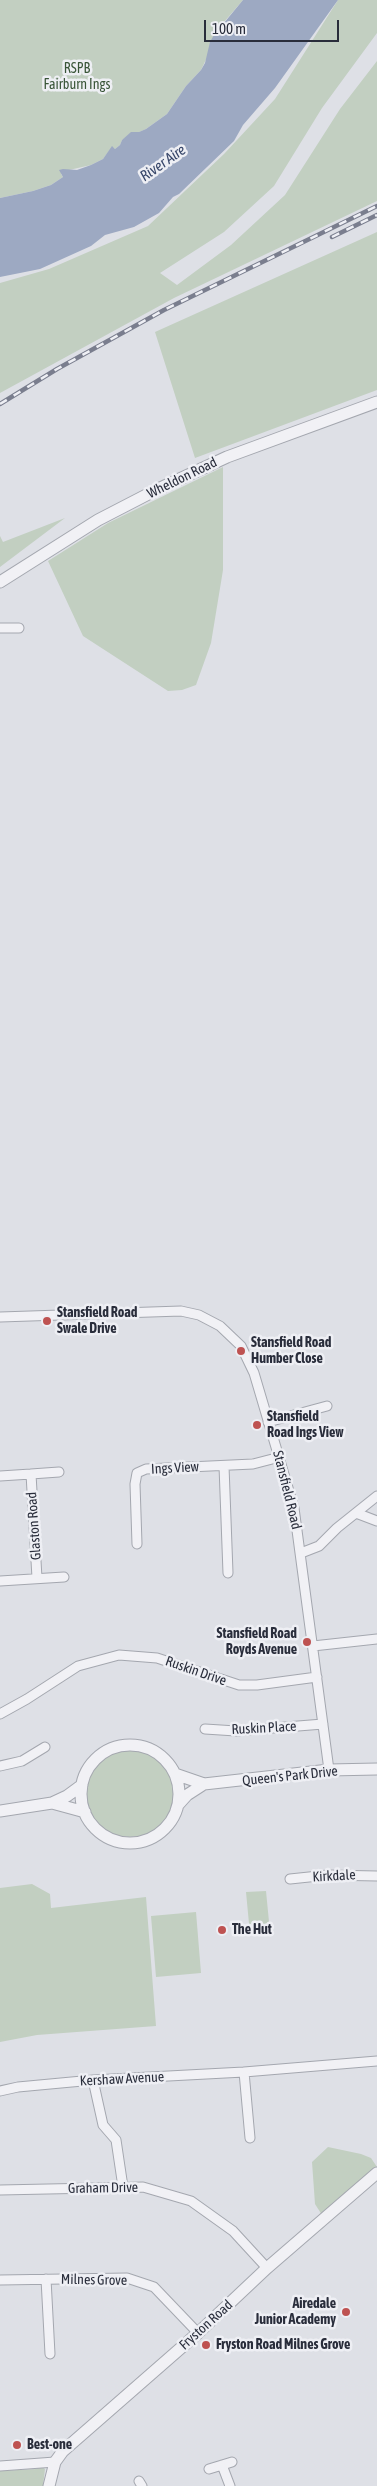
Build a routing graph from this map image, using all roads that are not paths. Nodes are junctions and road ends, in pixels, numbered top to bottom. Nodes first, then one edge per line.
1 (377, 402) edge
2 (0, 582) edge
3 (0, 628) edge
4 (19, 628) dead end
5 (0, 1317) edge
6 (327, 1406) dead end
7 (268, 1422) junction
8 (280, 1457) junction
9 (224, 1466) junction
10 (59, 1472) dead end
11 (31, 1474) junction
12 (0, 1476) edge
13 (377, 1496) edge
14 (356, 1513) junction
15 (377, 1521) edge
16 (137, 1544) dead end
17 (301, 1553) junction
18 (228, 1573) dead end
19 (64, 1577) dead end
20 (37, 1578) junction
21 (0, 1581) edge
22 (377, 1639) edge
23 (313, 1646) junction
24 (317, 1677) junction
25 (0, 1714) edge
26 (323, 1724) junction
27 (205, 1729) dead end
28 (45, 1747) dead end
29 (0, 1766) edge
30 (377, 1769) edge
31 (329, 1770) junction
32 (175, 1774) junction
33 (204, 1784) junction
34 (82, 1785) junction
35 (52, 1802) junction
36 (178, 1805) junction
37 (0, 1811) edge
38 (85, 1812) junction
39 (377, 1876) edge
40 (290, 1879) dead end
41 (377, 2061) edge
42 (244, 2072) junction
43 (93, 2080) junction
44 (0, 2091) edge
45 (250, 2138) dead end
46 (377, 2174) edge
47 (123, 2187) junction
48 (0, 2190) edge
49 (267, 2268) junction
50 (46, 2279) junction
51 (0, 2280) edge
52 (198, 2333) junction
53 (50, 2354) dead end
54 (55, 2462) junction
55 (232, 2462) dead end
56 (222, 2465) junction
57 (0, 2466) edge
58 (209, 2469) dead end
59 (49, 2486) edge
60 (230, 2486) edge

1 - 2 street, Wheldon Road
3 - 4 street
5 - 7 street, Stansfield Road
6 - 7 street
7 - 8 street, Stansfield Road
8 - 9 street, Ings View
8 - 17 street, Stansfield Road
9 - 16 street, Ings View
9 - 18 street
10 - 11 street, Glaston Road
11 - 12 street, Glaston Road
11 - 20 street, Glaston Road
13 - 14 street
14 - 15 street
14 - 17 street
17 - 23 street, Stansfield Road
19 - 20 street, Glaston Road
20 - 21 street, Glaston Road
22 - 23 street
23 - 24 street, Stansfield Road
24 - 25 street, Ruskin Drive
24 - 26 street, Stansfield Road
26 - 27 street, Ruskin Place
26 - 31 street, Stansfield Road
28 - 29 street
30 - 31 street, Queen's Park Drive
31 - 33 street, Queen's Park Drive
32 - 33 street, Queen's Park Drive
32 - 34 street
32 - 36 street
33 - 36 street, Queen's Park Drive
34 - 35 street
34 - 38 street
35 - 37 street
35 - 38 street
36 - 38 street, Queen's Park Drive
39 - 40 street, Kirkdale
41 - 42 street, Kershaw Avenue
42 - 43 street, Kershaw Avenue
42 - 45 street
43 - 44 street, Kershaw Avenue
43 - 47 street
46 - 49 street, Fryston Road
47 - 48 street, Graham Drive
47 - 49 street, Graham Drive
49 - 52 street, Fryston Road
50 - 51 street, Milnes Grove
50 - 52 street, Milnes Grove
50 - 53 street
52 - 54 street, Fryston Road
54 - 57 street
54 - 59 street, Fryston Road
55 - 56 street
56 - 58 street
56 - 60 street

